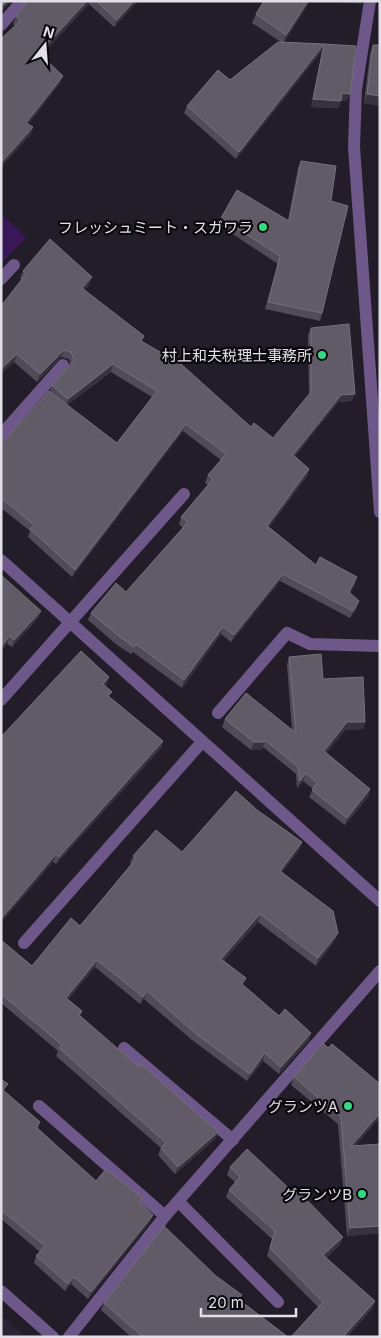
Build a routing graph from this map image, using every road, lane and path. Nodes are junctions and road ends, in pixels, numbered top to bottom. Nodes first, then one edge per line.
1 (22, 1) edge
2 (370, 1) edge
3 (1, 25) edge
4 (14, 265) dead end
5 (1, 280) edge
6 (63, 366) edge
7 (1, 435) edge
8 (184, 494) dead end
9 (380, 512) edge
10 (1, 560) edge
11 (71, 623) junction
12 (380, 646) edge
13 (1, 700) edge
14 (218, 712) dead end
15 (202, 742) junction
16 (380, 901) edge
17 (24, 943) dead end
18 (380, 971) edge
19 (124, 1048) dead end
20 (38, 1106) dead end
21 (233, 1140) junction
22 (179, 1202) junction
23 (166, 1216) junction
24 (1, 1291) edge
25 (278, 1302) dead end
26 (52, 1337) edge
27 (69, 1337) edge

1 - 3 street
2 - 9 street
4 - 5 street
6 - 7 street
8 - 11 street
10 - 11 street
11 - 13 street
11 - 15 street
12 - 14 street
15 - 16 street
15 - 17 street
18 - 21 street
19 - 21 street
20 - 23 street
21 - 22 street
22 - 23 street
22 - 25 street
23 - 27 street
24 - 26 street

